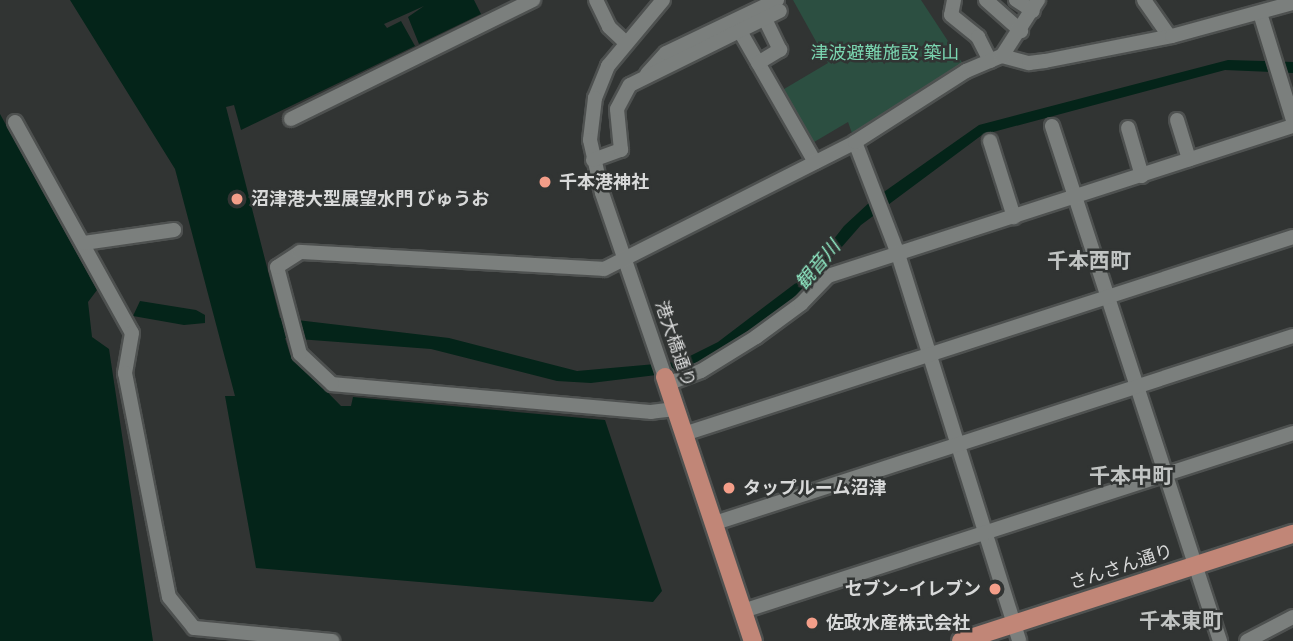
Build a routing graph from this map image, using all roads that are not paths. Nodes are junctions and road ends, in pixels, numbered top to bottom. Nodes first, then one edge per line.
1 (533, 0) edge
2 (596, 0) edge
3 (663, 0) edge
4 (954, 0) edge
5 (986, 0) edge
6 (1016, 0) edge
7 (1144, 0) edge
8 (1293, 3) edge
9 (1035, 5) edge
10 (778, 6) edge
11 (1259, 13) junction
12 (765, 19) junction
13 (1021, 31) junction
14 (741, 33) junction
15 (1167, 33) junction
16 (624, 41) junction
17 (996, 58) junction
18 (758, 63) junction
19 (647, 75) junction
20 (291, 119) dead end
21 (1177, 120) dead end
22 (1293, 120) edge
23 (15, 122) dead end
24 (1052, 126) dead end
25 (1293, 126) edge
26 (1128, 128) dead end
27 (990, 141) dead end
28 (855, 142) junction
29 (1189, 159) junction
30 (593, 160) junction
31 (815, 162) junction
32 (1142, 176) junction
33 (1076, 197) junction
34 (1014, 217) junction
35 (174, 230) dead end
36 (1293, 237) edge
37 (84, 243) junction
38 (898, 254) junction
39 (623, 261) junction
40 (1110, 297) junction
41 (1293, 336) edge
42 (931, 355) junction
43 (664, 374) junction
44 (1139, 387) junction
45 (676, 409) junction
46 (1293, 432) edge
47 (684, 434) junction
48 (959, 444) junction
49 (1166, 475) junction
50 (715, 523) junction
51 (988, 534) junction
52 (1293, 534) edge
53 (1195, 566) junction
54 (743, 611) junction
55 (1293, 617) edge
56 (1017, 632) edge
57 (194, 635) edge
58 (332, 641) edge
59 (753, 641) edge
60 (961, 641) edge
61 (1220, 641) edge
62 (1247, 641) edge

1 - 20 street
2 - 16 street
3 - 16 street, 港大橋通り
4 - 17 street
5 - 13 street
6 - 9 street
7 - 15 street
8 - 11 street
9 - 13 street
10 - 12 street
10 - 19 street
11 - 15 street
11 - 22 street
12 - 14 street
12 - 18 street
13 - 17 street
14 - 18 street
14 - 19 street
15 - 17 street
16 - 30 street, 港大橋通り
17 - 28 street
18 - 31 street
19 - 30 street
21 - 29 street
23 - 37 street
24 - 33 street
25 - 29 street
26 - 32 street
27 - 34 street
28 - 31 street
28 - 38 street
29 - 32 street
30 - 39 street, 港大橋通り
31 - 39 street
32 - 33 street
33 - 34 street
33 - 40 street
34 - 38 street
35 - 37 street
36 - 40 street
37 - 57 street
38 - 42 street
38 - 43 street
39 - 43 street, 港大橋通り
39 - 45 street
40 - 42 street
40 - 44 street
41 - 44 street
42 - 47 street
42 - 48 street
43 - 45 main road, 港大橋通り
44 - 48 street
44 - 49 street
45 - 47 main road, 港大橋通り
46 - 49 street
47 - 50 main road, 港大橋通り
48 - 50 street
48 - 51 street
49 - 51 street
49 - 53 street
50 - 54 main road, 港大橋通り
51 - 54 street
51 - 56 street
52 - 53 main road, さんさん通り
53 - 56 main road, さんさん通り
53 - 61 street
54 - 59 main road, 港大橋通り
55 - 62 street
56 - 60 main road, さんさん通り
57 - 58 street

